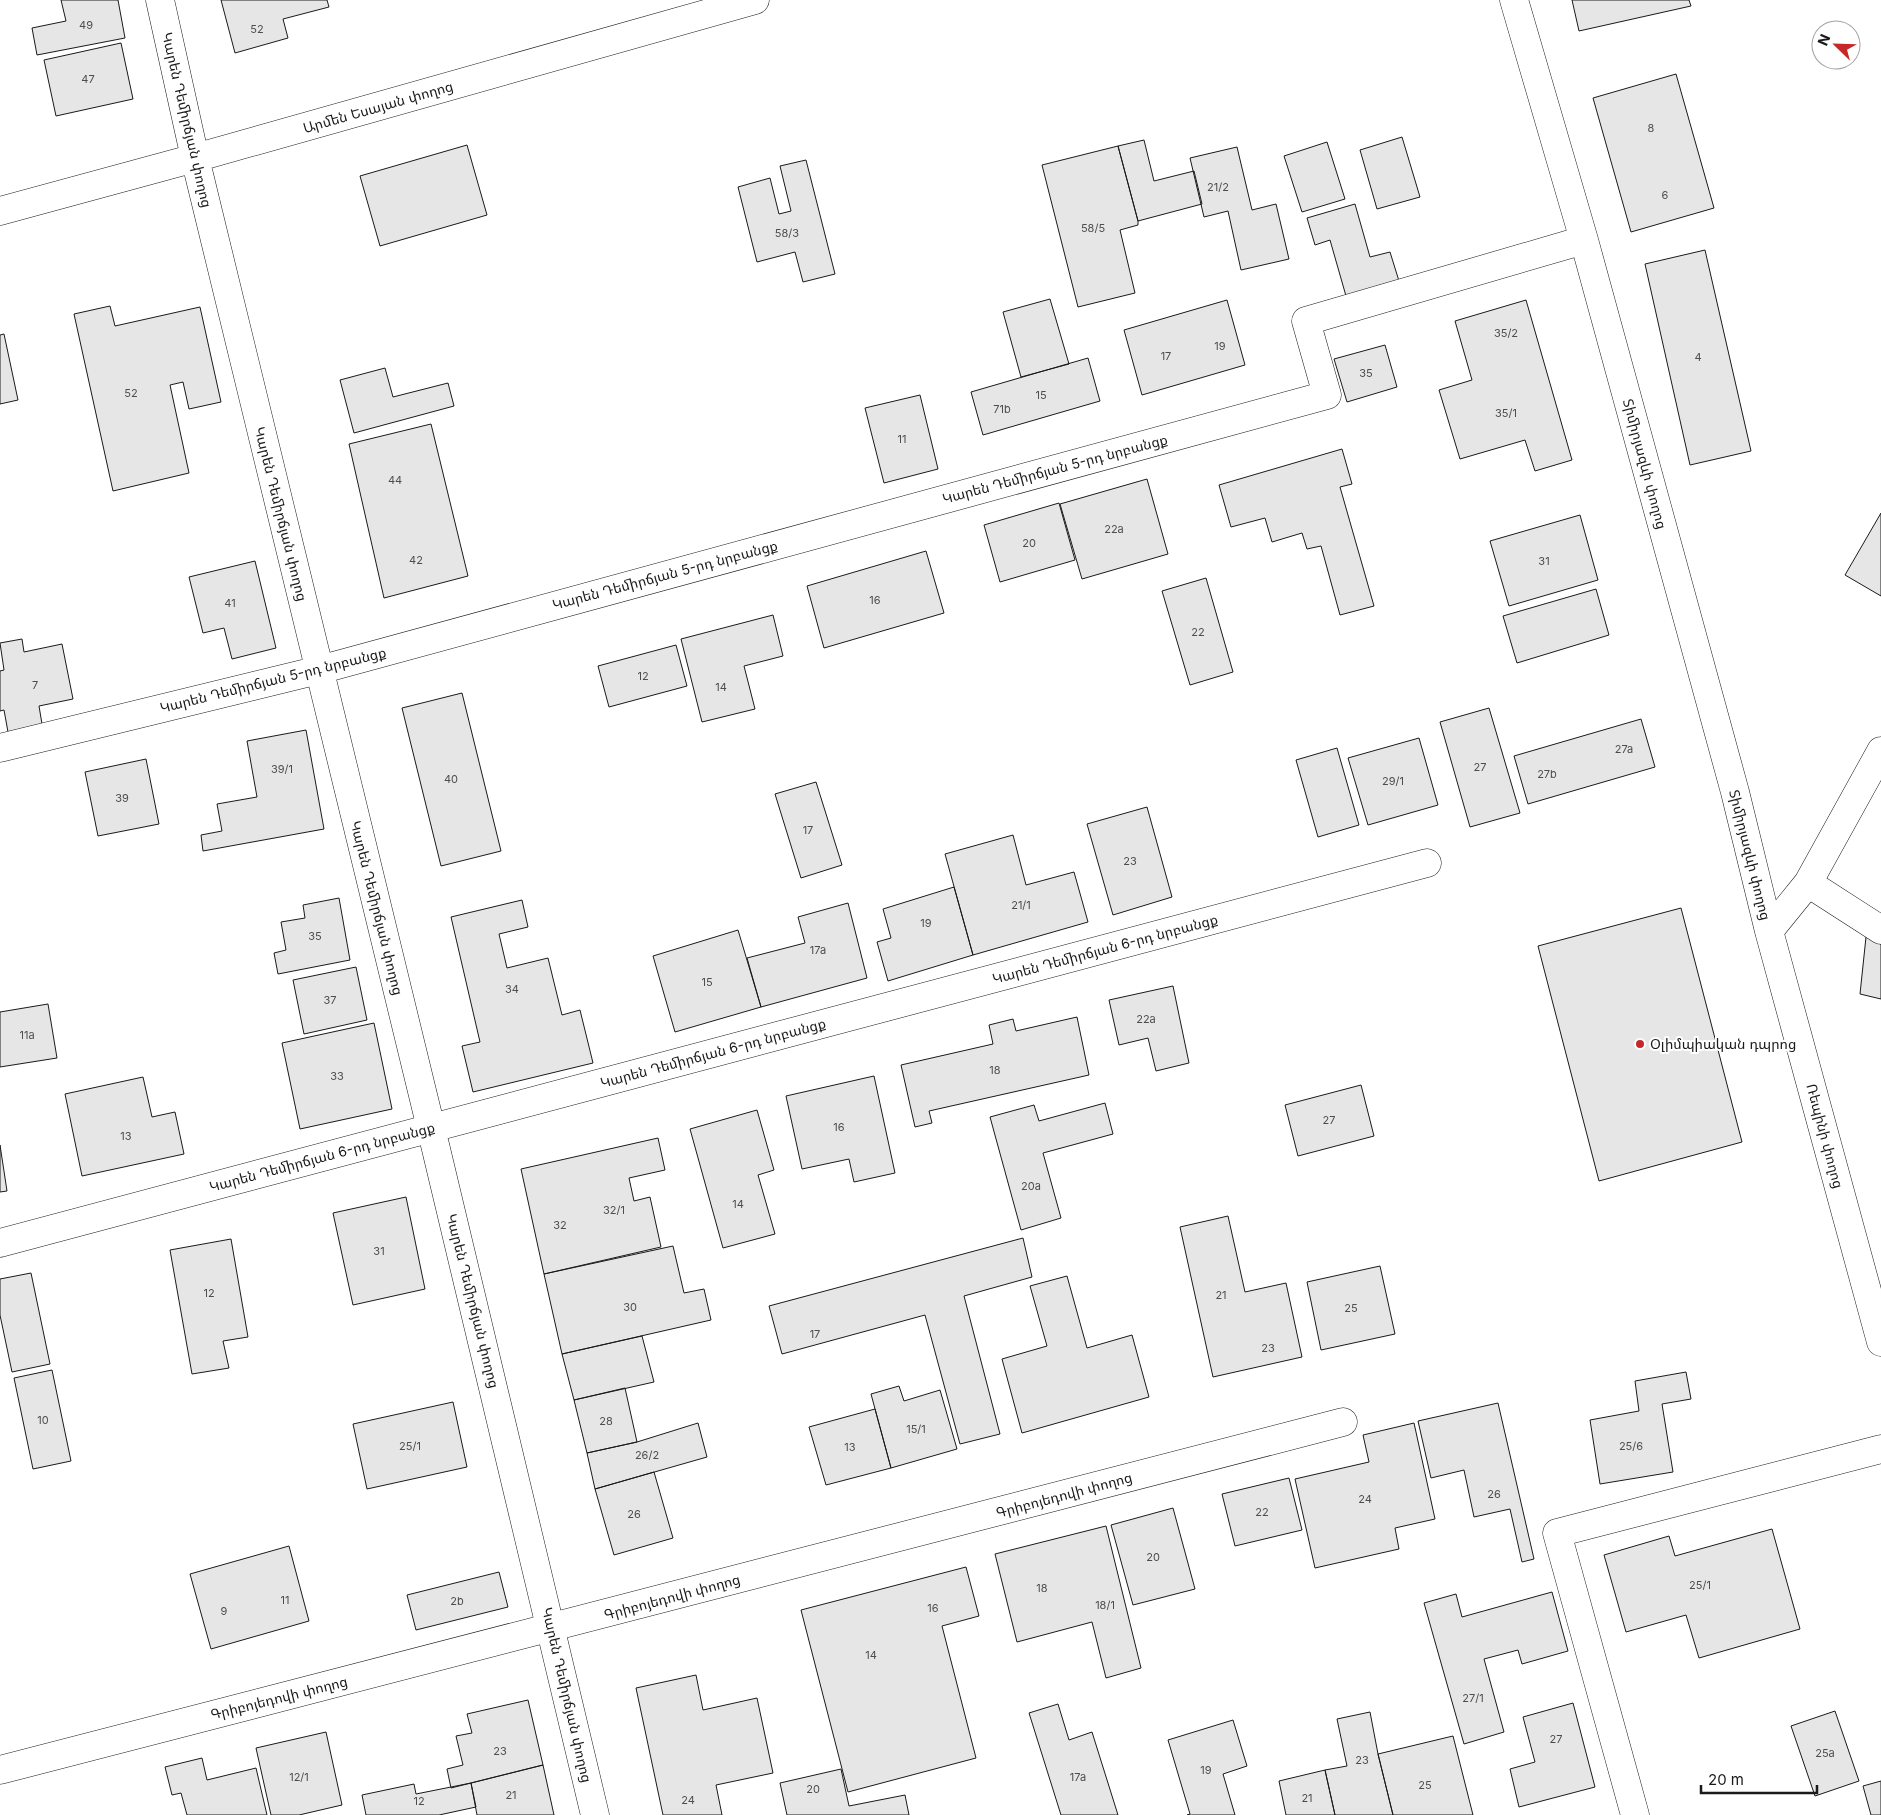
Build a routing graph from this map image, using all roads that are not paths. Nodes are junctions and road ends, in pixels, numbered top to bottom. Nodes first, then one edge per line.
1 (160, 0) edge
2 (755, 0) edge
3 (1514, 0) edge
4 (195, 158) junction
5 (0, 211) edge
6 (1584, 240) junction
7 (319, 670) junction
8 (0, 748) edge
9 (1881, 751) edge
10 (1427, 863) dead end
11 (1808, 883) junction
12 (1769, 930) junction
13 (1881, 930) edge
14 (431, 1128) junction
15 (0, 1243) edge
16 (1881, 1342) edge
17 (1343, 1422) dead end
18 (1881, 1448) edge
19 (551, 1628) junction
20 (0, 1770) edge
21 (595, 1815) edge
22 (1635, 1815) edge

1 - 4 street, Կարեն Դեմիրճյան փողոց
2 - 4 street, Արմեն Եսայան փողոց
3 - 6 street, Տիմիրյազևի փողոց
4 - 5 street, Արմեն Եսայան փողոց
4 - 7 street, Կարեն Դեմիրճյան փողոց
6 - 7 street, Կարեն Դեմիրճյան 5-րդ նրբանցք
6 - 12 street, Տիմիրյազևի փողոց
7 - 8 street, Կարեն Դեմիրճյան 5-րդ նրբանցք
7 - 14 street, Կարեն Դեմիրճյան փողոց
9 - 11 street
10 - 14 street, Կարեն Դեմիրճյան 6-րդ նրբանցք
11 - 12 street
11 - 13 street
12 - 16 street, Ռեպինի փողոց
14 - 15 street, Կարեն Դեմիրճյան 6-րդ նրբանցք
14 - 19 street, Կարեն Դեմիրճյան փողոց
17 - 19 street, Գրիբոյեդովի փողոց
18 - 22 street
19 - 20 street, Գրիբոյեդովի փողոց
19 - 21 street, Կարեն Դեմիրճյան փողոց

